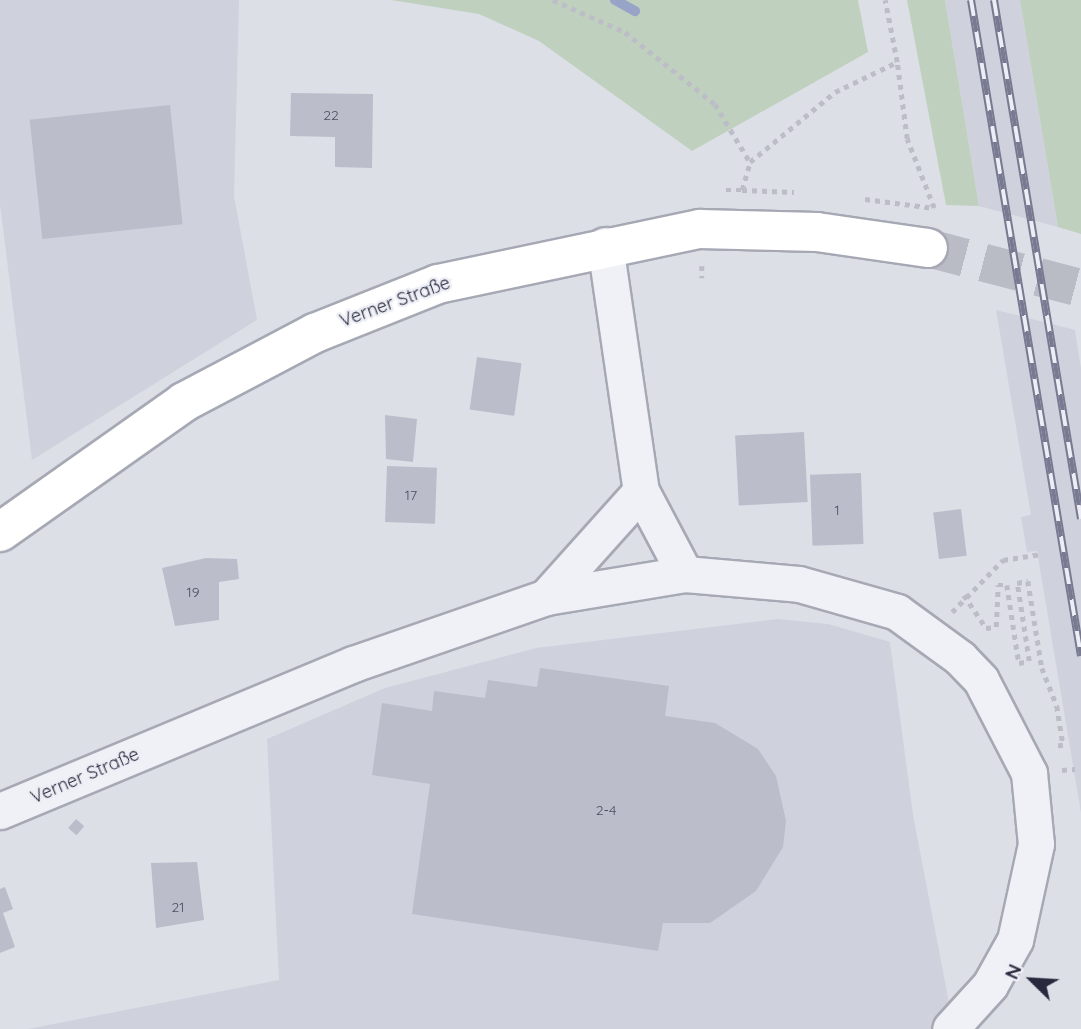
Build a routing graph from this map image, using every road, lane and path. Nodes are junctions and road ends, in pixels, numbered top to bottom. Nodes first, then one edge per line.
1 (553, 0) edge
2 (885, 0) edge
3 (897, 62) junction
4 (750, 162) junction
5 (720, 191) dead end
6 (934, 208) dead end
7 (700, 229) junction
8 (605, 245) junction
9 (928, 248) tunnel mouth
10 (702, 278) dead end
11 (641, 491) junction
12 (0, 532) edge
13 (1040, 554) dead end
14 (685, 574) junction
15 (964, 595) junction
16 (546, 597) junction
17 (936, 636) junction
18 (1063, 745) dead end
19 (0, 811) edge
20 (950, 1029) edge

1 - 4 path
2 - 3 path
3 - 4 path
3 - 6 path
4 - 5 path
7 - 8 main road, Verner Straße
7 - 9 main road, Verner Straße
7 - 10 path
8 - 11 street
8 - 12 main road, Verner Straße
11 - 14 street
11 - 16 street, Verner Straße
13 - 15 path
14 - 16 street
14 - 17 street
15 - 17 path
15 - 18 path
16 - 19 street, Verner Straße
17 - 20 street

